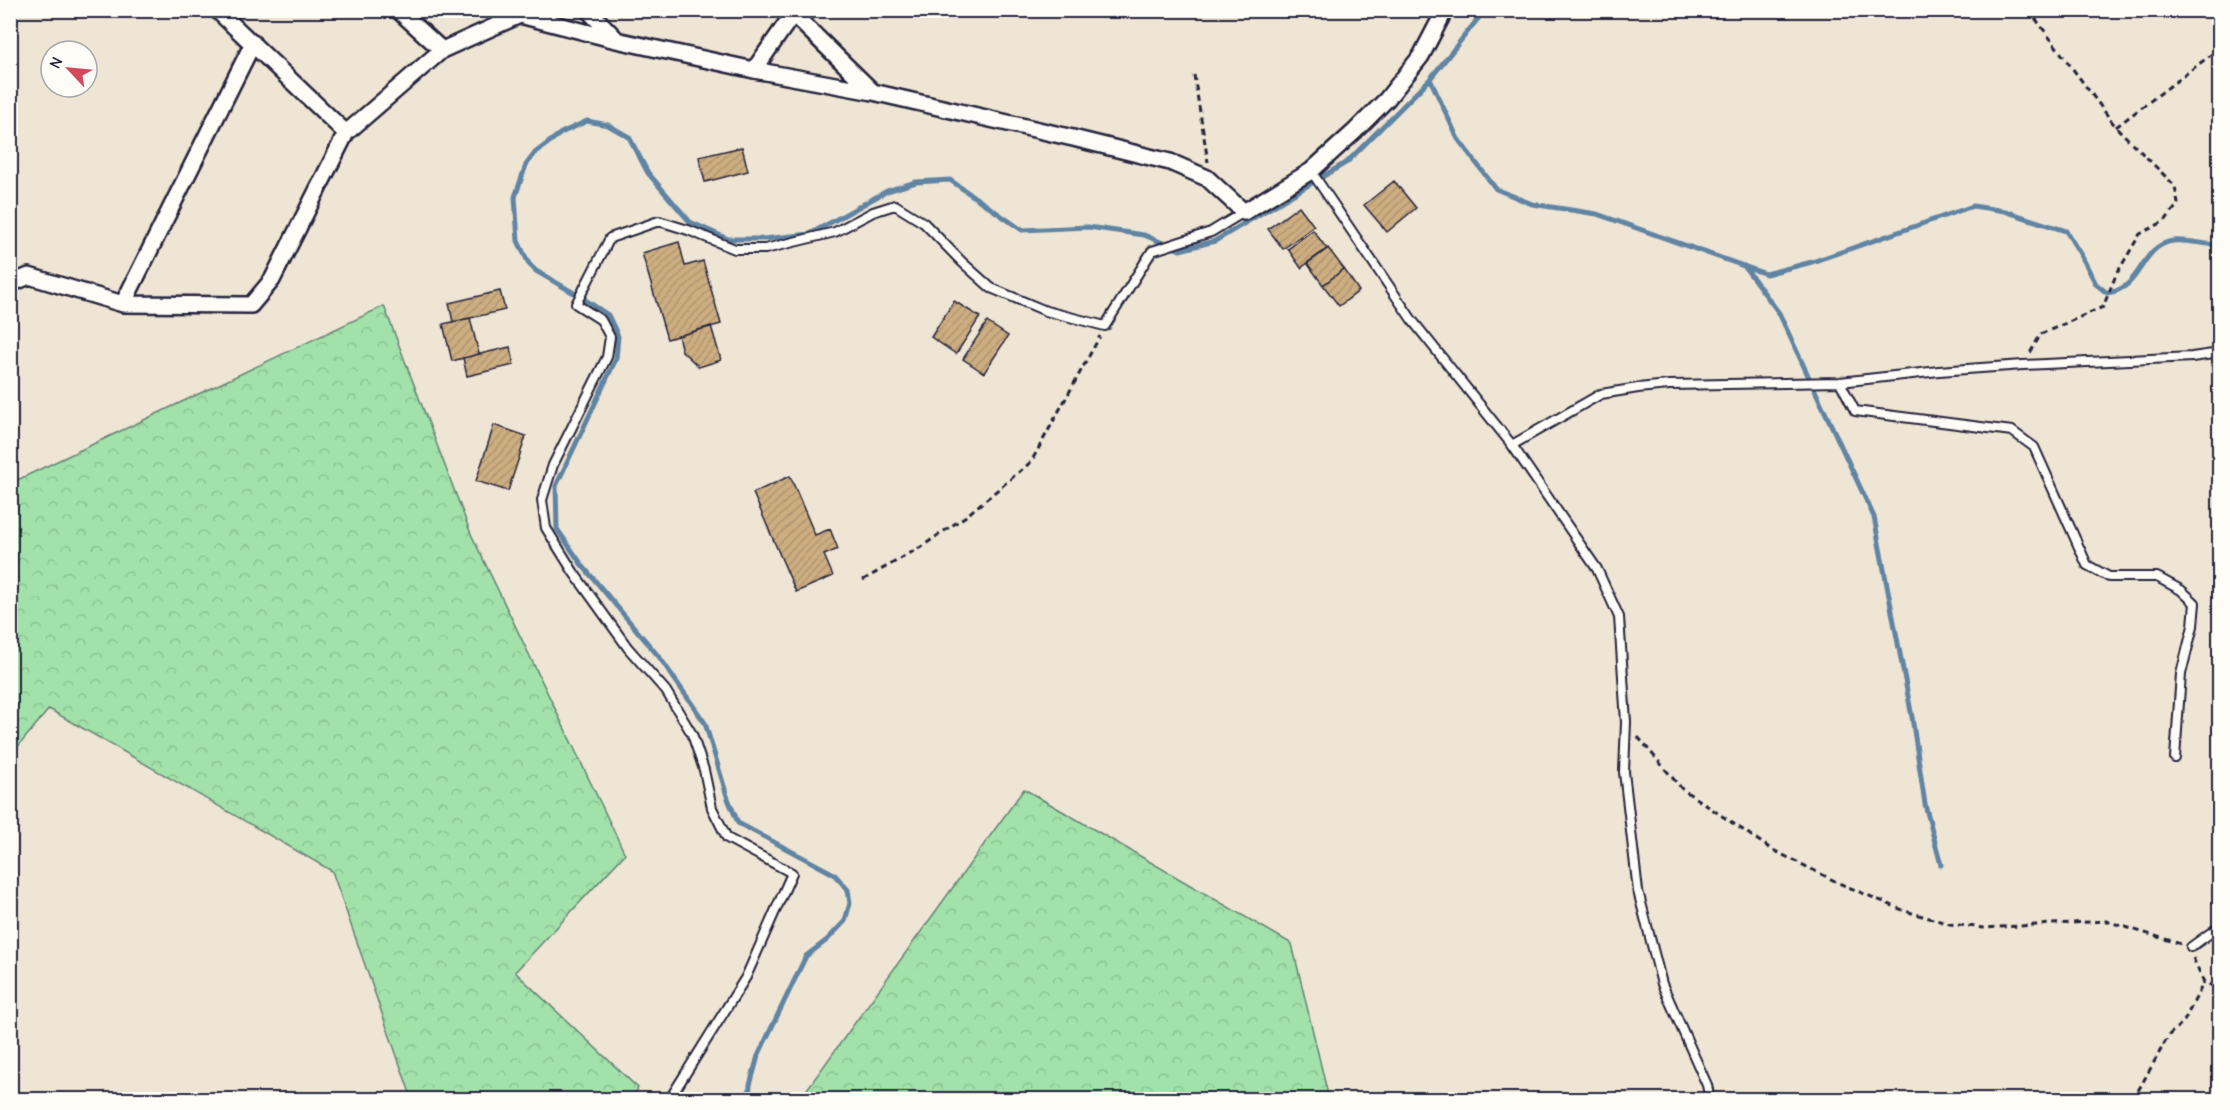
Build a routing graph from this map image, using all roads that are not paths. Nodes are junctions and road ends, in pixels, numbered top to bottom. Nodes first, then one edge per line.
1 (217, 10) edge
2 (398, 10) edge
3 (588, 10) edge
4 (1445, 10) edge
5 (791, 12) edge
6 (521, 13) edge
7 (616, 40) junction
8 (253, 43) junction
9 (442, 50) junction
10 (754, 70) junction
11 (873, 92) junction
12 (346, 133) junction
13 (1311, 171) junction
14 (1244, 212) junction
15 (10, 270) edge
16 (29, 276) junction
17 (10, 284) edge
18 (123, 304) junction
19 (2220, 353) edge
20 (1840, 382) junction
21 (1512, 445) junction
22 (2175, 758) dead end
23 (2220, 926) edge
24 (2191, 947) road end
25 (669, 1100) edge
26 (1710, 1100) edge

1 - 8 street
2 - 9 street
3 - 7 street
4 - 13 street
5 - 10 street
5 - 11 street
6 - 7 street
6 - 9 street
7 - 10 street
8 - 12 street
8 - 18 street
9 - 12 street
10 - 11 street
11 - 14 street
12 - 18 street
13 - 14 street
13 - 21 lane
14 - 25 lane
15 - 16 street
16 - 17 street
16 - 18 street
19 - 20 lane
20 - 21 lane
20 - 22 lane
21 - 26 lane
23 - 24 lane

